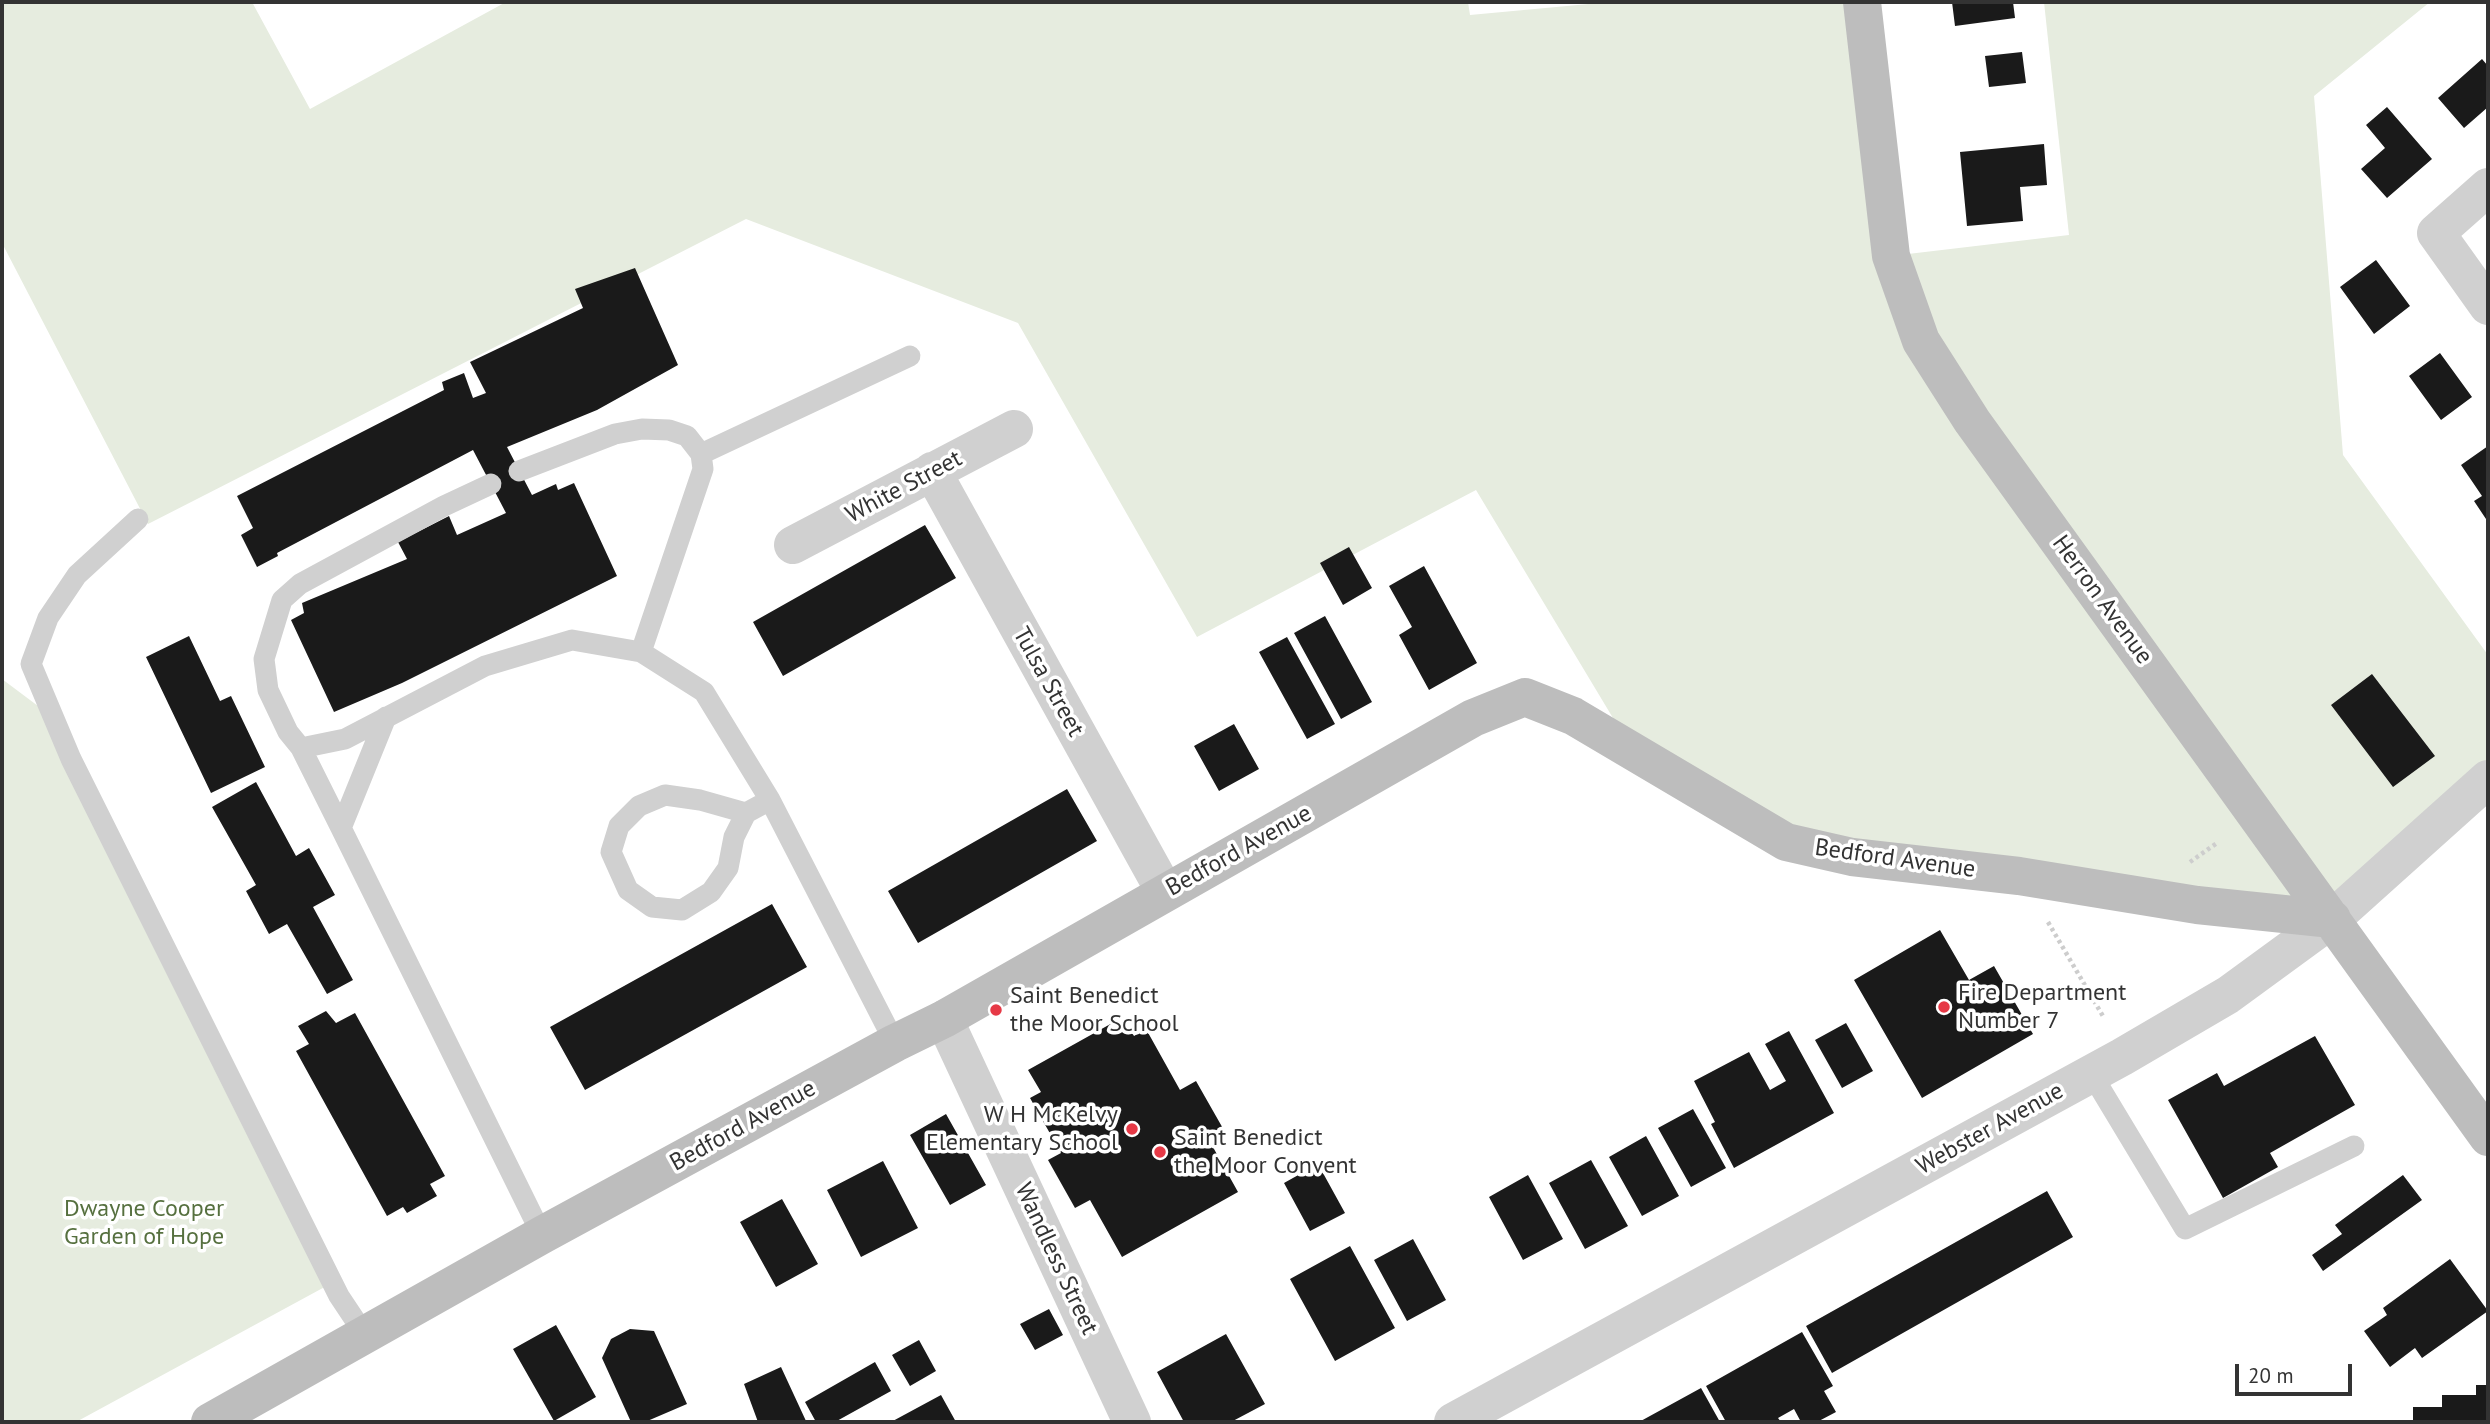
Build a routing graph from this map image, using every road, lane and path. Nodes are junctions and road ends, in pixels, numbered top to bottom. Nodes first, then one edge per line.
1 (1862, 2) edge
2 (2488, 187) edge
3 (2488, 306) edge
4 (910, 356) dead end
5 (1014, 429) dead end
6 (701, 454) junction
7 (519, 471) dead end
8 (932, 471) junction
9 (491, 484) dead end
10 (138, 519) dead end
11 (793, 545) dead end
12 (641, 652) junction
13 (386, 717) junction
14 (301, 748) junction
15 (2488, 779) edge
16 (769, 800) junction
17 (746, 813) junction
18 (341, 828) junction
19 (2217, 843) dead end
20 (2190, 862) dead end
21 (1165, 892) junction
22 (2332, 919) junction
23 (2047, 920) dead end
24 (2104, 1017) dead end
25 (944, 1019) junction
26 (895, 1043) junction
27 (2091, 1073) junction
28 (2488, 1137) edge
29 (2354, 1146) dead end
30 (542, 1235) junction
31 (365, 1335) junction
32 (211, 1422) edge
33 (1132, 1422) edge
34 (1453, 1422) edge

1 - 22 street, Herron Avenue
2 - 3 street
4 - 6 lane
5 - 8 street, White Street
6 - 7 lane
6 - 12 lane
8 - 11 street, White Street
8 - 21 street, Tulsa Street
9 - 14 lane
10 - 31 lane
12 - 13 lane
12 - 16 lane
13 - 14 lane
13 - 18 lane
14 - 18 lane
15 - 22 street, Webster Avenue
16 - 17 lane
16 - 26 lane
17 - 17 lane
18 - 30 lane
19 - 20 path
21 - 22 street, Bedford Avenue
21 - 25 street, Bedford Avenue
22 - 27 street, Webster Avenue
22 - 28 street, Herron Avenue
23 - 24 path
25 - 26 street, Bedford Avenue
25 - 33 street, Wandless Street
26 - 30 street, Bedford Avenue
27 - 29 lane
27 - 34 street, Webster Avenue
30 - 31 street, Bedford Avenue
31 - 32 street, Bedford Avenue

